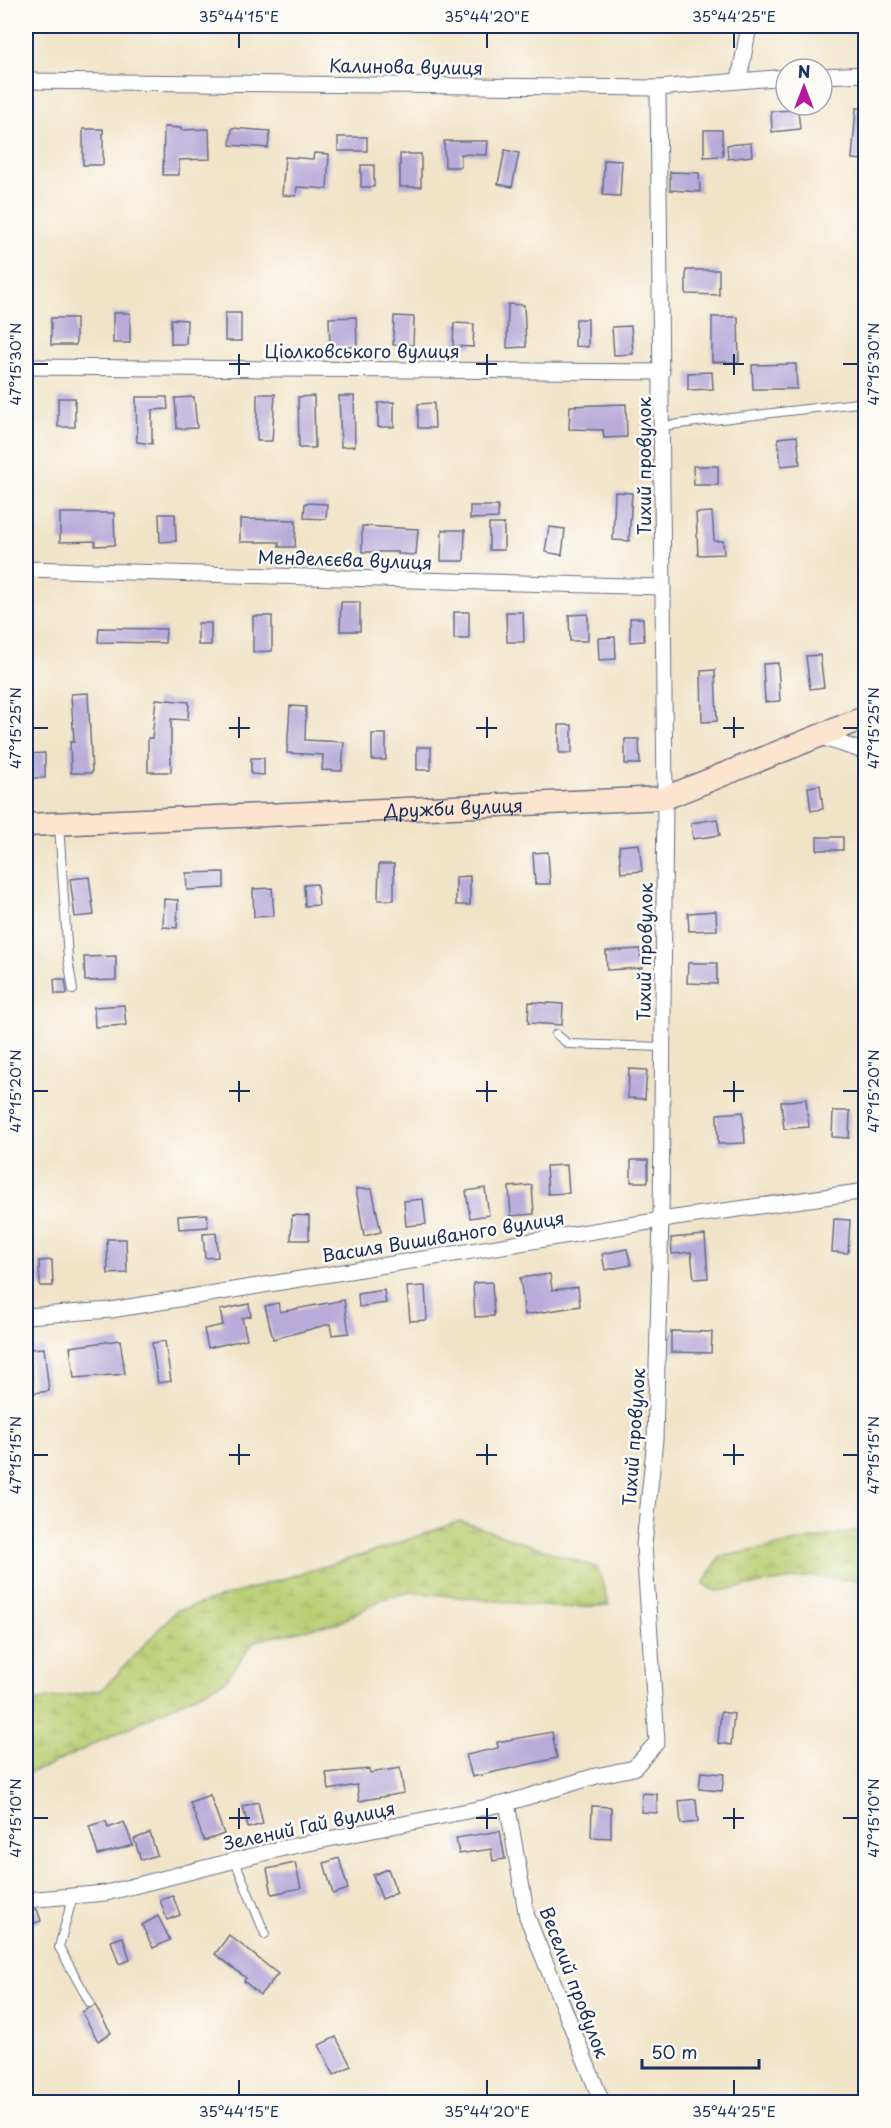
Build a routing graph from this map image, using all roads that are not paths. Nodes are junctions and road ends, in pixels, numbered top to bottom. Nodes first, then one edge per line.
1 (749, 26) edge
2 (866, 74) edge
3 (834, 75) edge
4 (774, 78) edge
5 (739, 80) junction
6 (26, 81) edge
7 (658, 88) junction
8 (26, 367) edge
9 (662, 372) junction
10 (866, 402) edge
11 (662, 426) junction
12 (26, 569) edge
13 (663, 587) junction
14 (866, 717) edge
15 (821, 737) junction
16 (866, 752) edge
17 (665, 798) junction
18 (59, 824) junction
19 (26, 825) edge
20 (73, 990) dead end
21 (556, 1034) dead end
22 (663, 1047) junction
23 (866, 1191) edge
24 (661, 1220) junction
25 (26, 1316) edge
26 (596, 1776) joint
27 (507, 1803) junction
28 (235, 1861) junction
29 (73, 1896) junction
30 (26, 1899) edge
31 (265, 1934) dead end
32 (90, 2003) dead end
33 (602, 2103) edge

1 - 5 street
2 - 3 street
4 - 5 street, Калинова вулиця
5 - 7 street, Калинова вулиця
6 - 7 street, Калинова вулиця
7 - 9 street, Тихий провулок
8 - 9 street, Ціолковського вулиця
9 - 11 street, Тихий провулок
10 - 11 lane
11 - 13 street, Тихий провулок
12 - 13 street, Менделєєва вулиця
13 - 17 street, Тихий провулок
14 - 15 street, Дружби вулиця
15 - 16 street
15 - 17 street, Дружби вулиця
17 - 18 street, Дружби вулиця
17 - 22 street, Тихий провулок
18 - 19 street, Дружби вулиця
18 - 20 lane
21 - 22 lane
22 - 24 street, Тихий провулок
23 - 24 street, Василя Вишиваного вулиця
24 - 25 street, Василя Вишиваного вулиця
24 - 26 street, Тихий провулок
26 - 27 street, Зелений Гай вулиця
27 - 28 street, Зелений Гай вулиця
27 - 33 street, Веселий провулок
28 - 29 street, Зелений Гай вулиця
28 - 31 lane
29 - 30 street, Зелений Гай вулиця
29 - 32 lane

